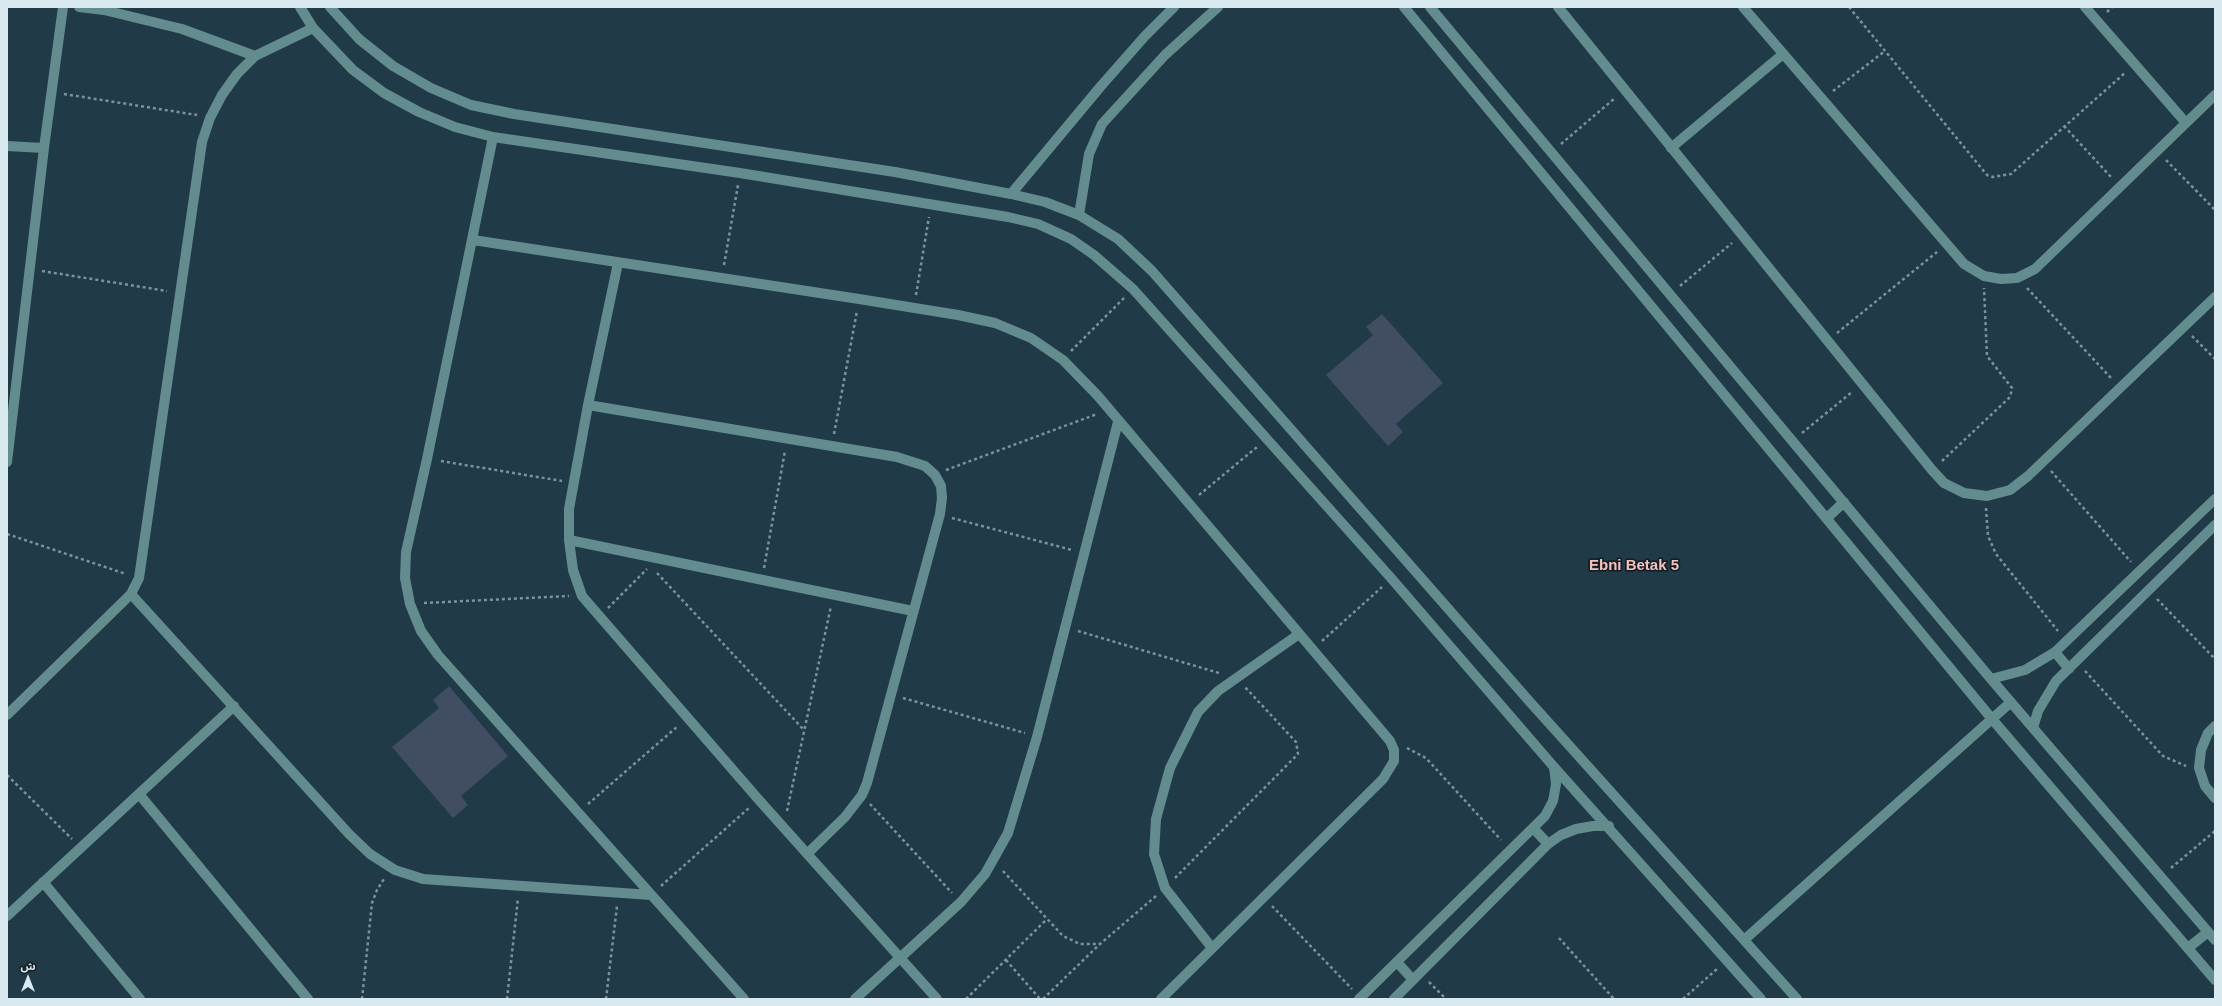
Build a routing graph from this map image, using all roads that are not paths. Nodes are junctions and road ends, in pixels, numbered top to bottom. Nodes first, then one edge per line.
1 (63, 7) edge
2 (79, 7) edge
3 (300, 7) edge
4 (330, 7) edge
5 (1174, 7) edge
6 (1218, 7) edge
7 (1404, 7) edge
8 (1430, 7) edge
9 (1558, 7) edge
10 (1742, 7) edge
11 (2085, 7) edge
12 (313, 28) junction
13 (1783, 54) junction
14 (255, 56) junction
15 (2215, 95) edge
16 (2186, 123) junction
17 (493, 137) junction
18 (7, 146) edge
19 (44, 148) junction
20 (1671, 148) junction
21 (1011, 194) junction
22 (1079, 215) junction
23 (472, 240) junction
24 (618, 263) junction
25 (2215, 297) edge
26 (588, 405) junction
27 (1118, 422) junction
28 (7, 462) edge
29 (2215, 499) edge
30 (1844, 502) junction
31 (1827, 518) junction
32 (2215, 525) edge
33 (569, 540) junction
34 (131, 594) junction
35 (913, 611) junction
36 (1299, 634) junction
37 (2055, 652) junction
38 (2073, 665) junction
39 (1992, 679) junction
40 (2011, 702) junction
41 (234, 706) junction
42 (7, 715) edge
43 (1992, 719) junction
44 (2215, 726) edge
45 (2033, 728) junction
46 (1554, 767) junction
47 (138, 794) junction
48 (2215, 798) edge
49 (1609, 826) junction
50 (1534, 829) junction
51 (1548, 844) junction
52 (808, 853) junction
53 (43, 882) junction
54 (651, 895) junction
55 (7, 916) edge
56 (2208, 932) junction
57 (1744, 940) junction
58 (2215, 940) edge
59 (1212, 948) junction
60 (2188, 948) junction
61 (901, 958) junction
62 (1397, 962) junction
63 (1417, 977) junction
64 (2215, 980) edge
65 (140, 999) edge
66 (308, 999) edge
67 (744, 999) edge
68 (855, 999) edge
69 (937, 999) edge
70 (1161, 999) edge
71 (1360, 999) edge
72 (1394, 999) edge
73 (1761, 999) edge
74 (1796, 999) edge

1 - 19 street
2 - 14 street
3 - 12 street
4 - 21 street
5 - 21 street
6 - 22 street
7 - 31 street
8 - 30 street
9 - 20 street
10 - 13 street
11 - 16 street
12 - 14 street
12 - 17 street
13 - 16 street
13 - 20 street
14 - 34 street
15 - 16 street
17 - 23 street
17 - 46 street
18 - 19 street
19 - 28 street
20 - 25 street
21 - 22 street
22 - 57 street
23 - 24 street
23 - 54 street
24 - 26 street
24 - 27 street
26 - 33 street
26 - 35 street
27 - 36 street
27 - 61 street
29 - 37 street
30 - 31 street
30 - 39 street
31 - 43 street
32 - 38 street
33 - 35 street
33 - 52 street
34 - 41 street
34 - 42 street
35 - 52 street
36 - 59 street
36 - 59 street
37 - 38 street
37 - 39 street
38 - 45 street
39 - 40 street
40 - 43 street
40 - 45 street
41 - 47 street
41 - 54 street
43 - 57 street
43 - 60 street
44 - 48 street
45 - 56 street
46 - 49 street
46 - 50 street
47 - 53 street
47 - 66 street
49 - 51 street
49 - 73 street
50 - 51 street
50 - 62 street
51 - 63 street
52 - 61 street
53 - 55 street
53 - 65 street
54 - 67 street
56 - 58 street
56 - 60 street
57 - 74 street
59 - 70 street
60 - 64 street
61 - 68 street
61 - 69 street
62 - 63 street
62 - 71 street
63 - 72 street

